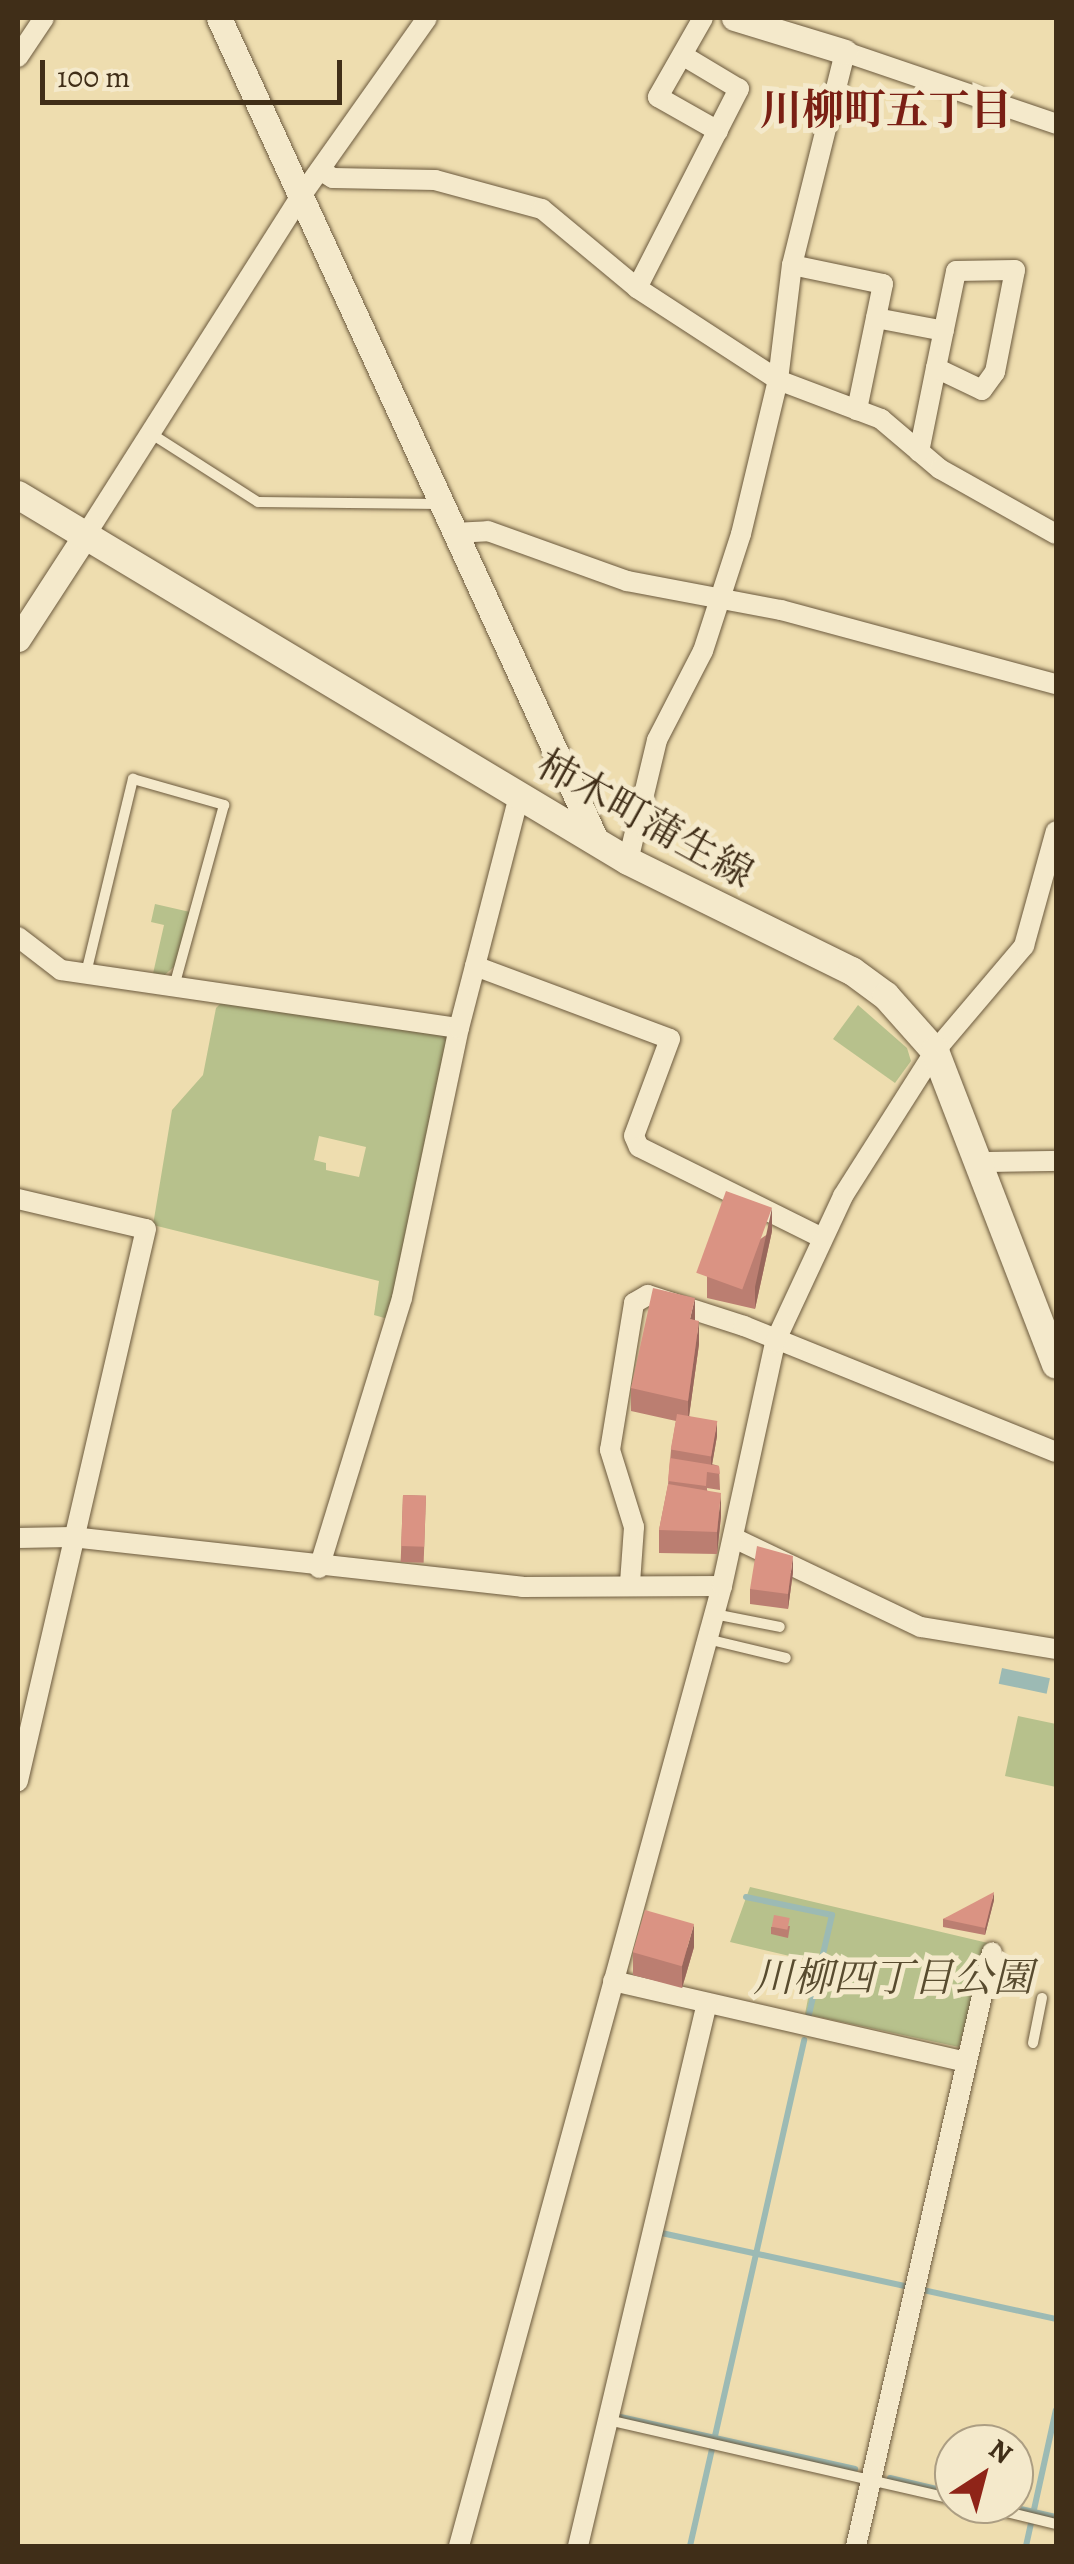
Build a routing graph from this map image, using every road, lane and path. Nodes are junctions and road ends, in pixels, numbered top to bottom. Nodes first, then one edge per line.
1 (44, 18) edge
2 (220, 18) edge
3 (427, 18) edge
4 (703, 18) edge
5 (738, 18) edge
6 (845, 52) junction
7 (682, 55) junction
8 (18, 57) edge
9 (1056, 124) edge
10 (718, 131) junction
11 (320, 170) junction
12 (301, 196) junction
13 (792, 265) junction
14 (638, 288) junction
15 (876, 318) junction
16 (944, 331) junction
17 (936, 368) junction
18 (778, 380) junction
19 (857, 410) junction
20 (150, 433) junction
21 (918, 452) junction
22 (18, 496) edge
23 (440, 504) junction
24 (454, 533) junction
25 (1056, 534) edge
26 (85, 536) junction
27 (720, 598) junction
28 (18, 639) edge
29 (1056, 684) edge
30 (519, 796) junction
31 (1056, 831) edge
32 (597, 842) junction
33 (628, 861) junction
34 (18, 937) edge
35 (475, 966) junction
36 (86, 972) junction
37 (175, 984) junction
38 (459, 1028) junction
39 (936, 1051) junction
40 (981, 1162) junction
41 (1056, 1162) edge
42 (18, 1200) edge
43 (820, 1237) junction
44 (775, 1342) junction
45 (1056, 1364) edge
46 (1056, 1452) edge
47 (72, 1537) junction
48 (18, 1538) edge
49 (734, 1538) junction
50 (318, 1568) junction
51 (630, 1583) junction
52 (722, 1586) junction
53 (714, 1614) junction
54 (780, 1627) dead end
55 (707, 1638) junction
56 (1056, 1649) edge
57 (786, 1658) dead end
58 (18, 1781) edge
59 (992, 1952) dead end
60 (613, 1981) junction
61 (1042, 1998) dead end
62 (707, 2003) junction
63 (1033, 2043) dead end
64 (962, 2061) junction
65 (607, 2420) junction
66 (871, 2479) junction
67 (934, 2494) edge
68 (459, 2546) edge
69 (578, 2546) edge
70 (856, 2546) edge

1 - 8 street
2 - 12 street
3 - 11 street
4 - 7 street
5 - 6 street
6 - 9 street
6 - 13 street
7 - 10 street
7 - 10 street
10 - 14 street
11 - 12 street
11 - 14 street
12 - 20 street
12 - 23 street
13 - 15 street
13 - 18 street
14 - 18 street
15 - 16 street
15 - 19 street
16 - 17 street
16 - 17 street
17 - 21 street
18 - 19 street
18 - 27 street
19 - 21 street
20 - 23 lane
20 - 26 street
21 - 25 street
22 - 26 main road, 柿木町蒲生線
23 - 24 street
24 - 27 street
24 - 32 street
26 - 28 street
26 - 30 main road, 柿木町蒲生線
27 - 29 street
27 - 33 street
30 - 32 main road, 柿木町蒲生線
30 - 35 street
31 - 39 street
32 - 33 main road, 柿木町蒲生線
33 - 39 main road, 柿木町蒲生線
34 - 36 street
35 - 38 street
35 - 43 street
36 - 37 street
36 - 37 lane
37 - 38 street
38 - 50 street
39 - 40 main road, 柿木町蒲生線
39 - 43 street
40 - 41 street
40 - 45 main road, 柿木町蒲生線
42 - 47 street
43 - 44 street
44 - 46 street
44 - 49 street
44 - 51 street
47 - 48 street
47 - 50 street
47 - 58 street
49 - 52 street
49 - 56 street
50 - 51 street
51 - 52 street
52 - 53 street
53 - 54 lane
53 - 55 street
55 - 57 lane
55 - 60 street
59 - 64 street
60 - 62 street
60 - 68 street
61 - 63 lane
62 - 64 street
62 - 65 street
64 - 66 street
65 - 66 lane
65 - 69 street
66 - 67 lane
66 - 70 street

